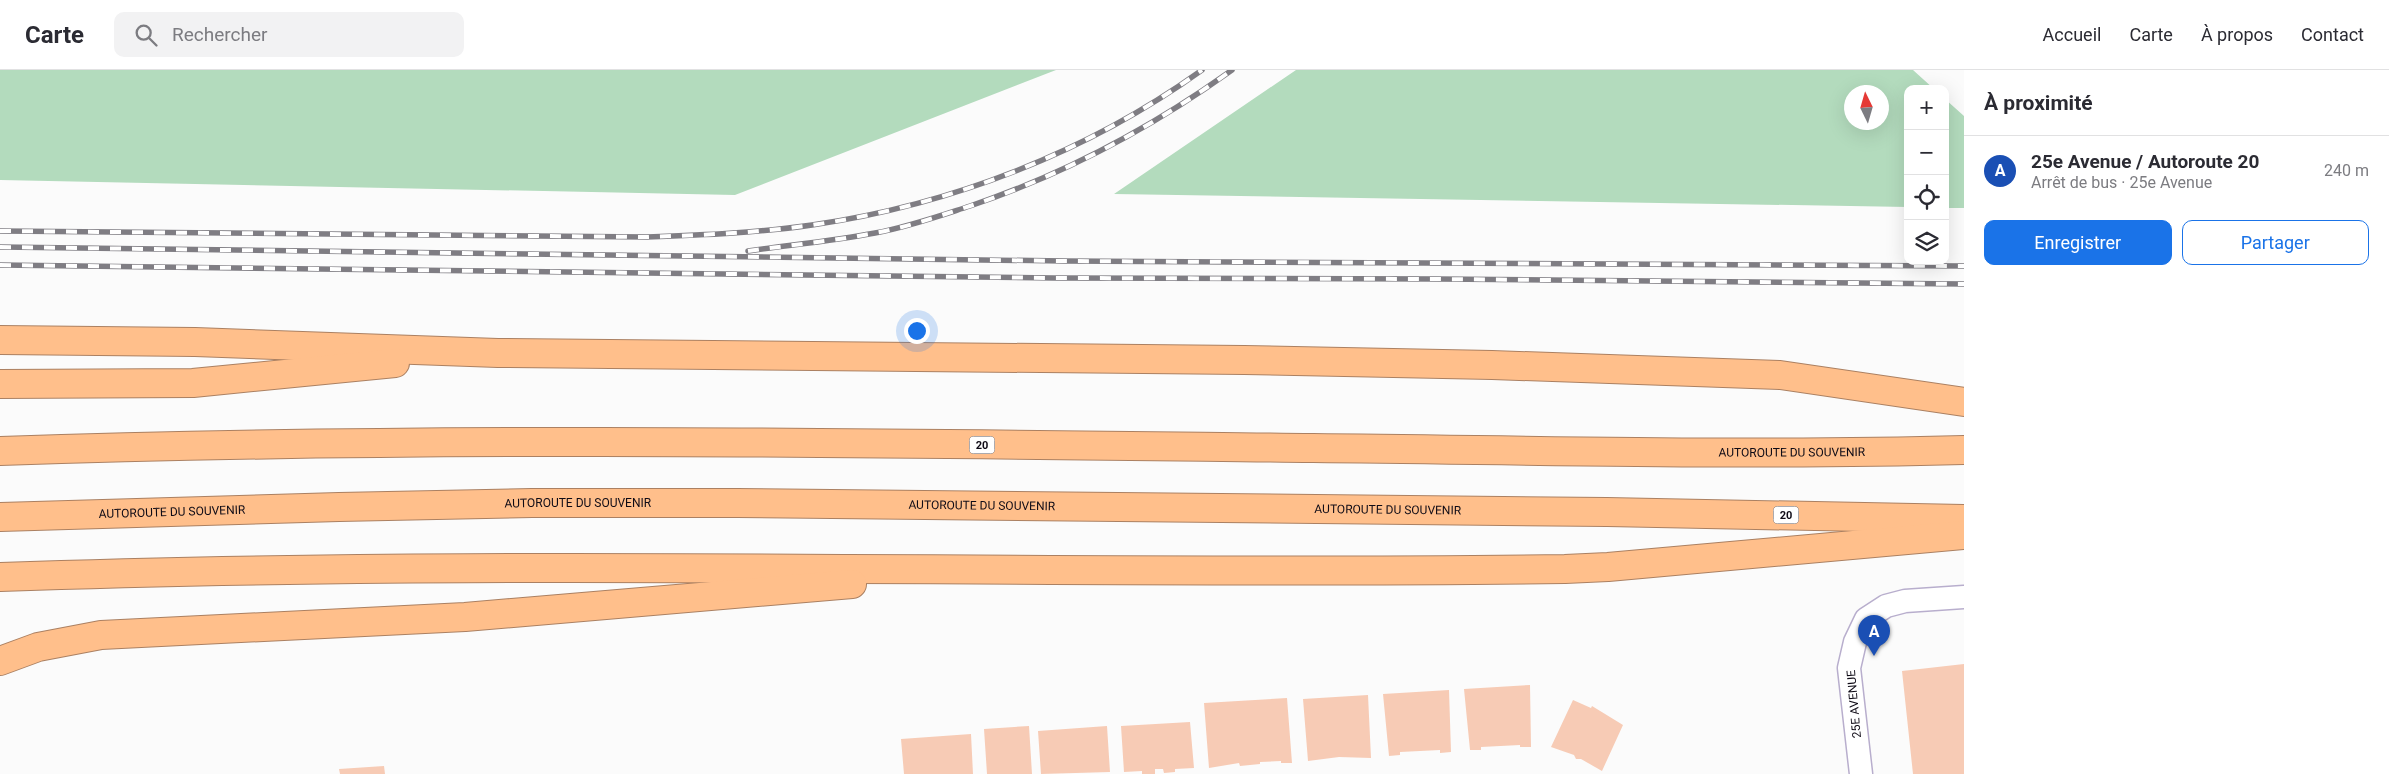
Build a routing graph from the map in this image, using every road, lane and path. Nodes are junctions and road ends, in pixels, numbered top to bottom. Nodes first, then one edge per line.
1 (0, 340) edge
2 (498, 353) junction
3 (0, 384) edge
4 (1964, 402) edge
5 (1964, 450) edge
6 (0, 451) edge
7 (0, 518) edge
8 (1964, 519) edge
9 (1964, 535) edge
10 (1015, 570) junction
11 (0, 577) edge
12 (1964, 598) edge
13 (0, 661) edge
14 (1861, 774) edge

1 - 2 highway
2 - 3 highway
2 - 4 highway
5 - 6 highway, AUTOROUTE DU SOUVENIR / 20
7 - 8 highway, AUTOROUTE DU SOUVENIR / 20
9 - 10 highway
10 - 11 highway
10 - 13 highway
12 - 14 street, 25E AVENUE

